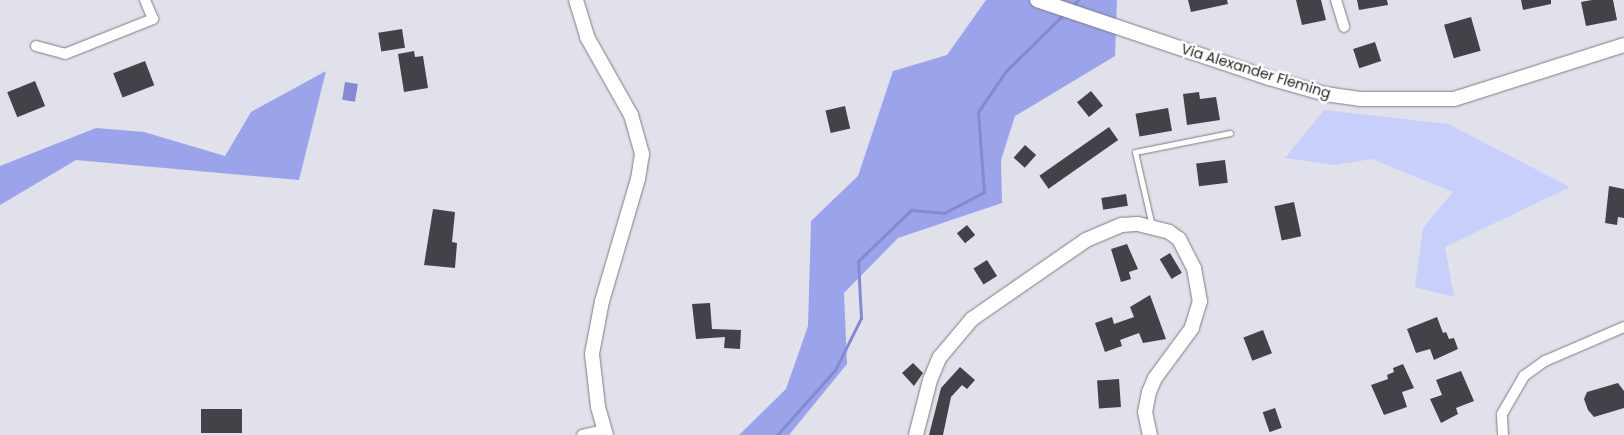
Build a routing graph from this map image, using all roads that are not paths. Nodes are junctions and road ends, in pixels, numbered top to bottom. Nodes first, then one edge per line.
1 (145, 0) edge
2 (576, 0) edge
3 (1037, 0) edge
4 (1336, 0) edge
5 (1344, 27) dead end
6 (1624, 45) edge
7 (36, 46) dead end
8 (1230, 133) dead end
9 (1152, 226) junction
10 (1624, 327) edge
11 (605, 433) edge
12 (582, 435) edge
13 (916, 435) edge
14 (1150, 435) edge
15 (1503, 435) edge

1 - 7 street
2 - 11 street
3 - 6 street, Via Alexander Fleming
4 - 5 street
8 - 9 lane
9 - 13 street
9 - 14 street
10 - 15 street
11 - 12 street

